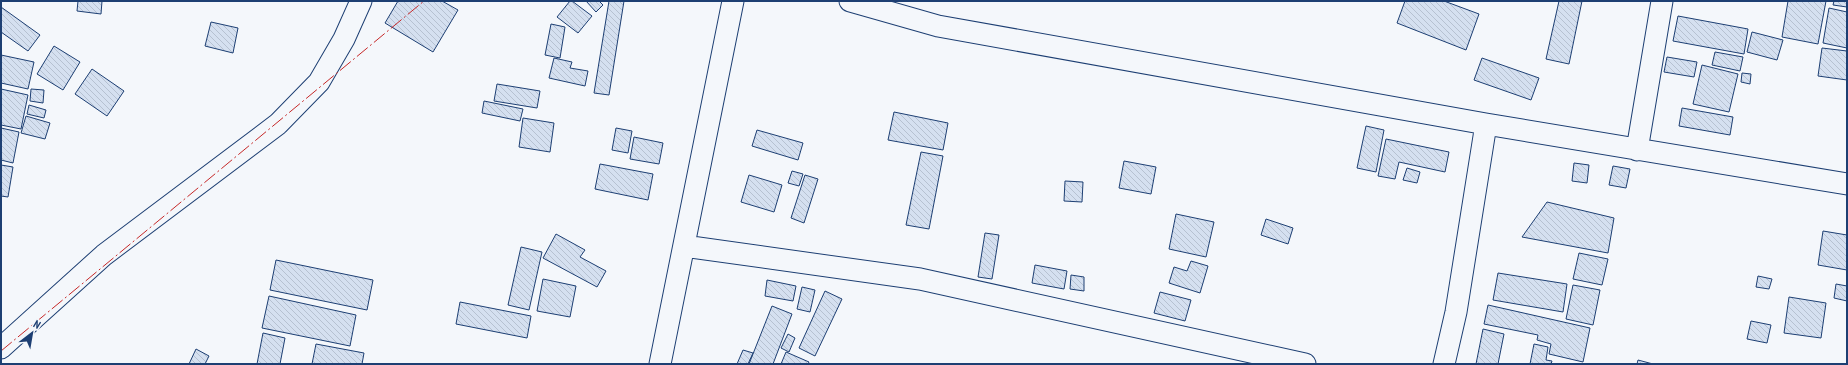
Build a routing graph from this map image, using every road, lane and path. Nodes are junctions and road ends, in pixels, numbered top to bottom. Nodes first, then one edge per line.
1 (361, 1) edge
2 (733, 1) edge
3 (850, 1) edge
4 (1662, 1) edge
5 (1486, 124) junction
6 (1637, 150) junction
7 (1847, 184) edge
8 (684, 246) junction
9 (1, 348) edge
10 (660, 364) edge
11 (1305, 364) edge
12 (1444, 364) edge

1 - 9 street
2 - 8 street
3 - 5 street
4 - 6 street
5 - 6 street
5 - 12 street
6 - 7 street
8 - 10 street
8 - 11 street

